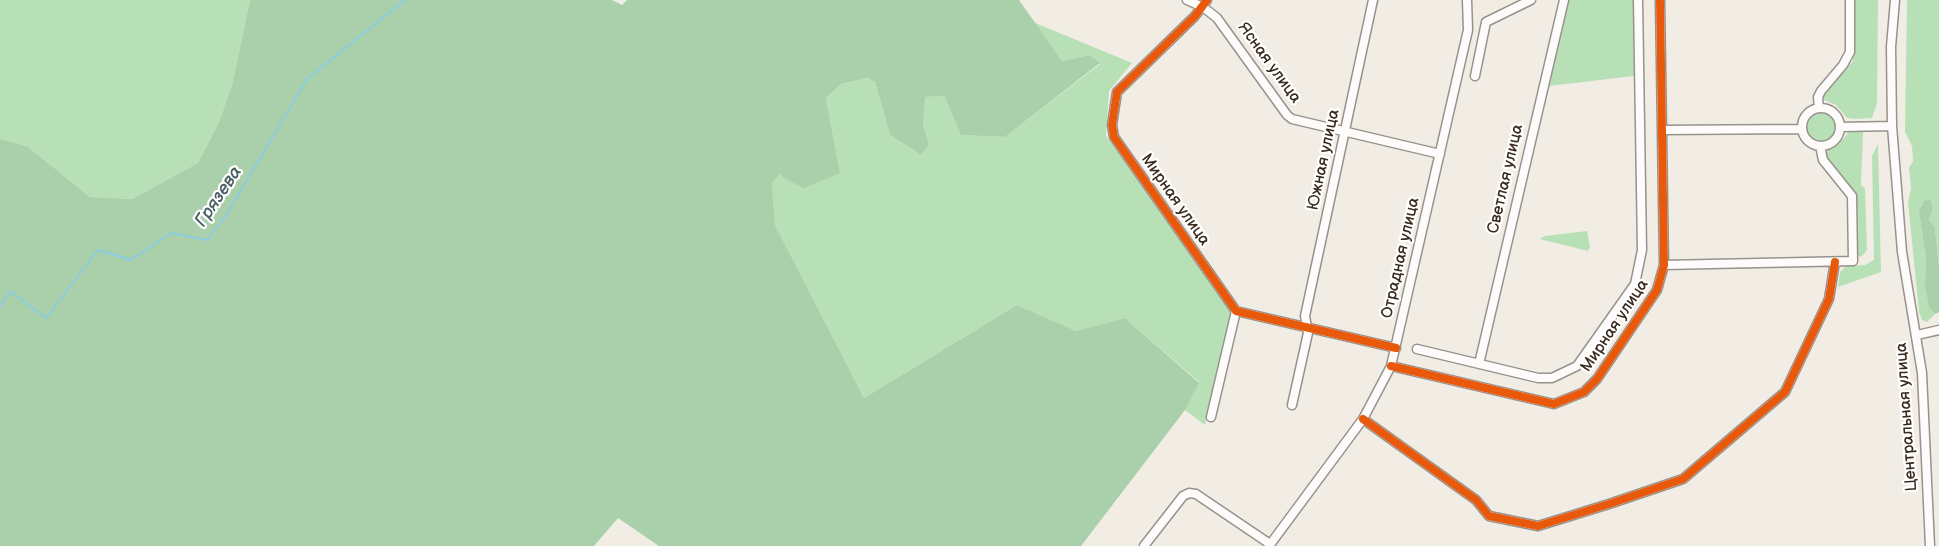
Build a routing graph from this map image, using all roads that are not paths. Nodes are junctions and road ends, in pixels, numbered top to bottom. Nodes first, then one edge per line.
1 (1187, 0) edge
2 (1373, 0) edge
3 (1467, 0) edge
4 (1532, 0) edge
5 (1564, 0) edge
6 (1638, 0) edge
7 (1660, 0) edge
8 (1850, 0) edge
9 (1895, 0) edge
10 (1205, 3) edge
11 (1475, 76) dead end
12 (1820, 108) junction
13 (1892, 126) junction
14 (1841, 127) junction
15 (1802, 129) junction
16 (1662, 130) junction
17 (1346, 131) junction
18 (1820, 146) junction
19 (1440, 154) junction
20 (1835, 262) junction
21 (1664, 265) junction
22 (1236, 311) junction
23 (1306, 327) junction
24 (1939, 330) edge
25 (1917, 335) junction
26 (1396, 348) junction
27 (1417, 349) dead end
28 (1479, 364) junction
29 (1391, 366) junction
30 (1292, 405) dead end
31 (1211, 417) dead end
32 (1363, 419) junction
33 (1269, 545) edge
34 (1144, 546) edge
35 (1930, 546) edge

1 - 10 street, Ясная улица
2 - 17 street, Южная улица
3 - 19 street, Отрадная улица
4 - 11 street
5 - 28 street, Светлая улица
6 - 28 street, Мирная улица
7 - 16 street, Мирная улица
8 - 12 street
9 - 13 street, Центральная улица
10 - 17 street, Ясная улица
10 - 22 street, Мирная улица
12 - 14 street
12 - 15 street
13 - 14 street
13 - 25 street, Центральная улица
14 - 18 street
15 - 16 street
15 - 18 street
16 - 21 street, Мирная улица
17 - 19 street, Ясная улица
17 - 23 street, Южная улица
18 - 20 street
19 - 26 street, Отрадная улица
20 - 21 street
20 - 32 street
21 - 29 street, Мирная улица
22 - 23 street
22 - 31 street
23 - 26 street
23 - 30 street, Южная улица
24 - 25 street
25 - 35 street, Центральная улица
26 - 29 street, Отрадная улица
27 - 28 street, Мирная улица
29 - 32 street, Отрадная улица
32 - 33 street, Отрадная улица
33 - 34 street

